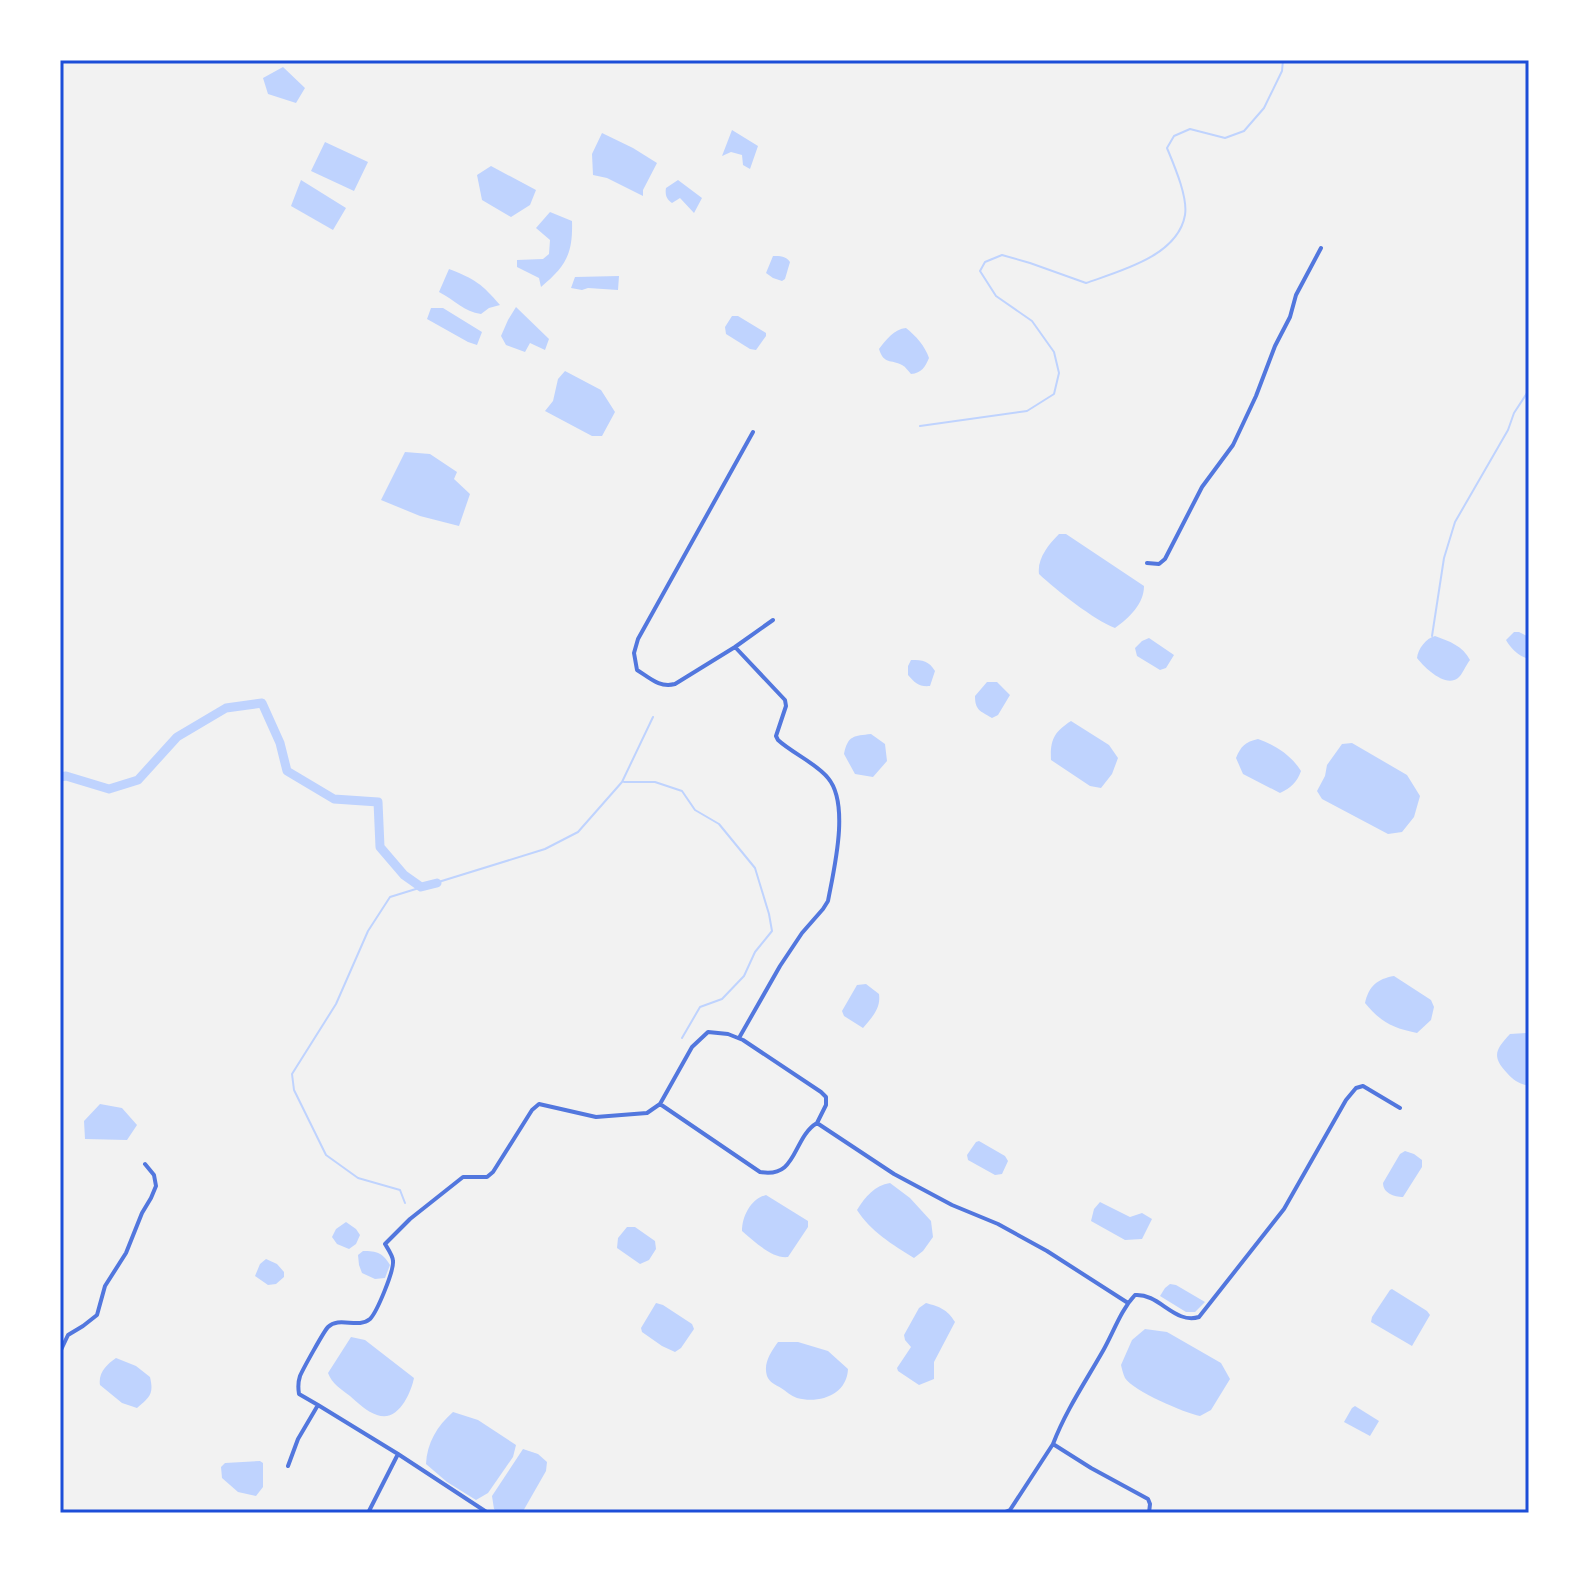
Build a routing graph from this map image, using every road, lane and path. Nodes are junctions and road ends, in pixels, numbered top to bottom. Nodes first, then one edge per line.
1 (1321, 248) dead end
2 (753, 432) dead end
3 (1147, 563) dead end
4 (773, 620) dead end
5 (735, 647) junction
6 (739, 1038) junction
7 (660, 1104) junction
8 (1400, 1108) dead end
9 (817, 1123) junction
10 (145, 1164) dead end
11 (1128, 1303) junction
12 (60, 1352) edge
13 (318, 1405) junction
14 (1053, 1444) junction
15 (398, 1454) junction
16 (288, 1466) dead end
17 (1005, 1512) edge
18 (368, 1513) edge
19 (488, 1513) edge
20 (1149, 1513) edge

1 - 3 street
2 - 5 street
4 - 5 street
5 - 6 street
6 - 7 street
6 - 9 street
7 - 9 street
7 - 13 street
8 - 11 street
9 - 11 street
10 - 12 street
11 - 14 street
13 - 15 street
13 - 16 street
14 - 17 street
14 - 20 street
15 - 18 street
15 - 19 street

